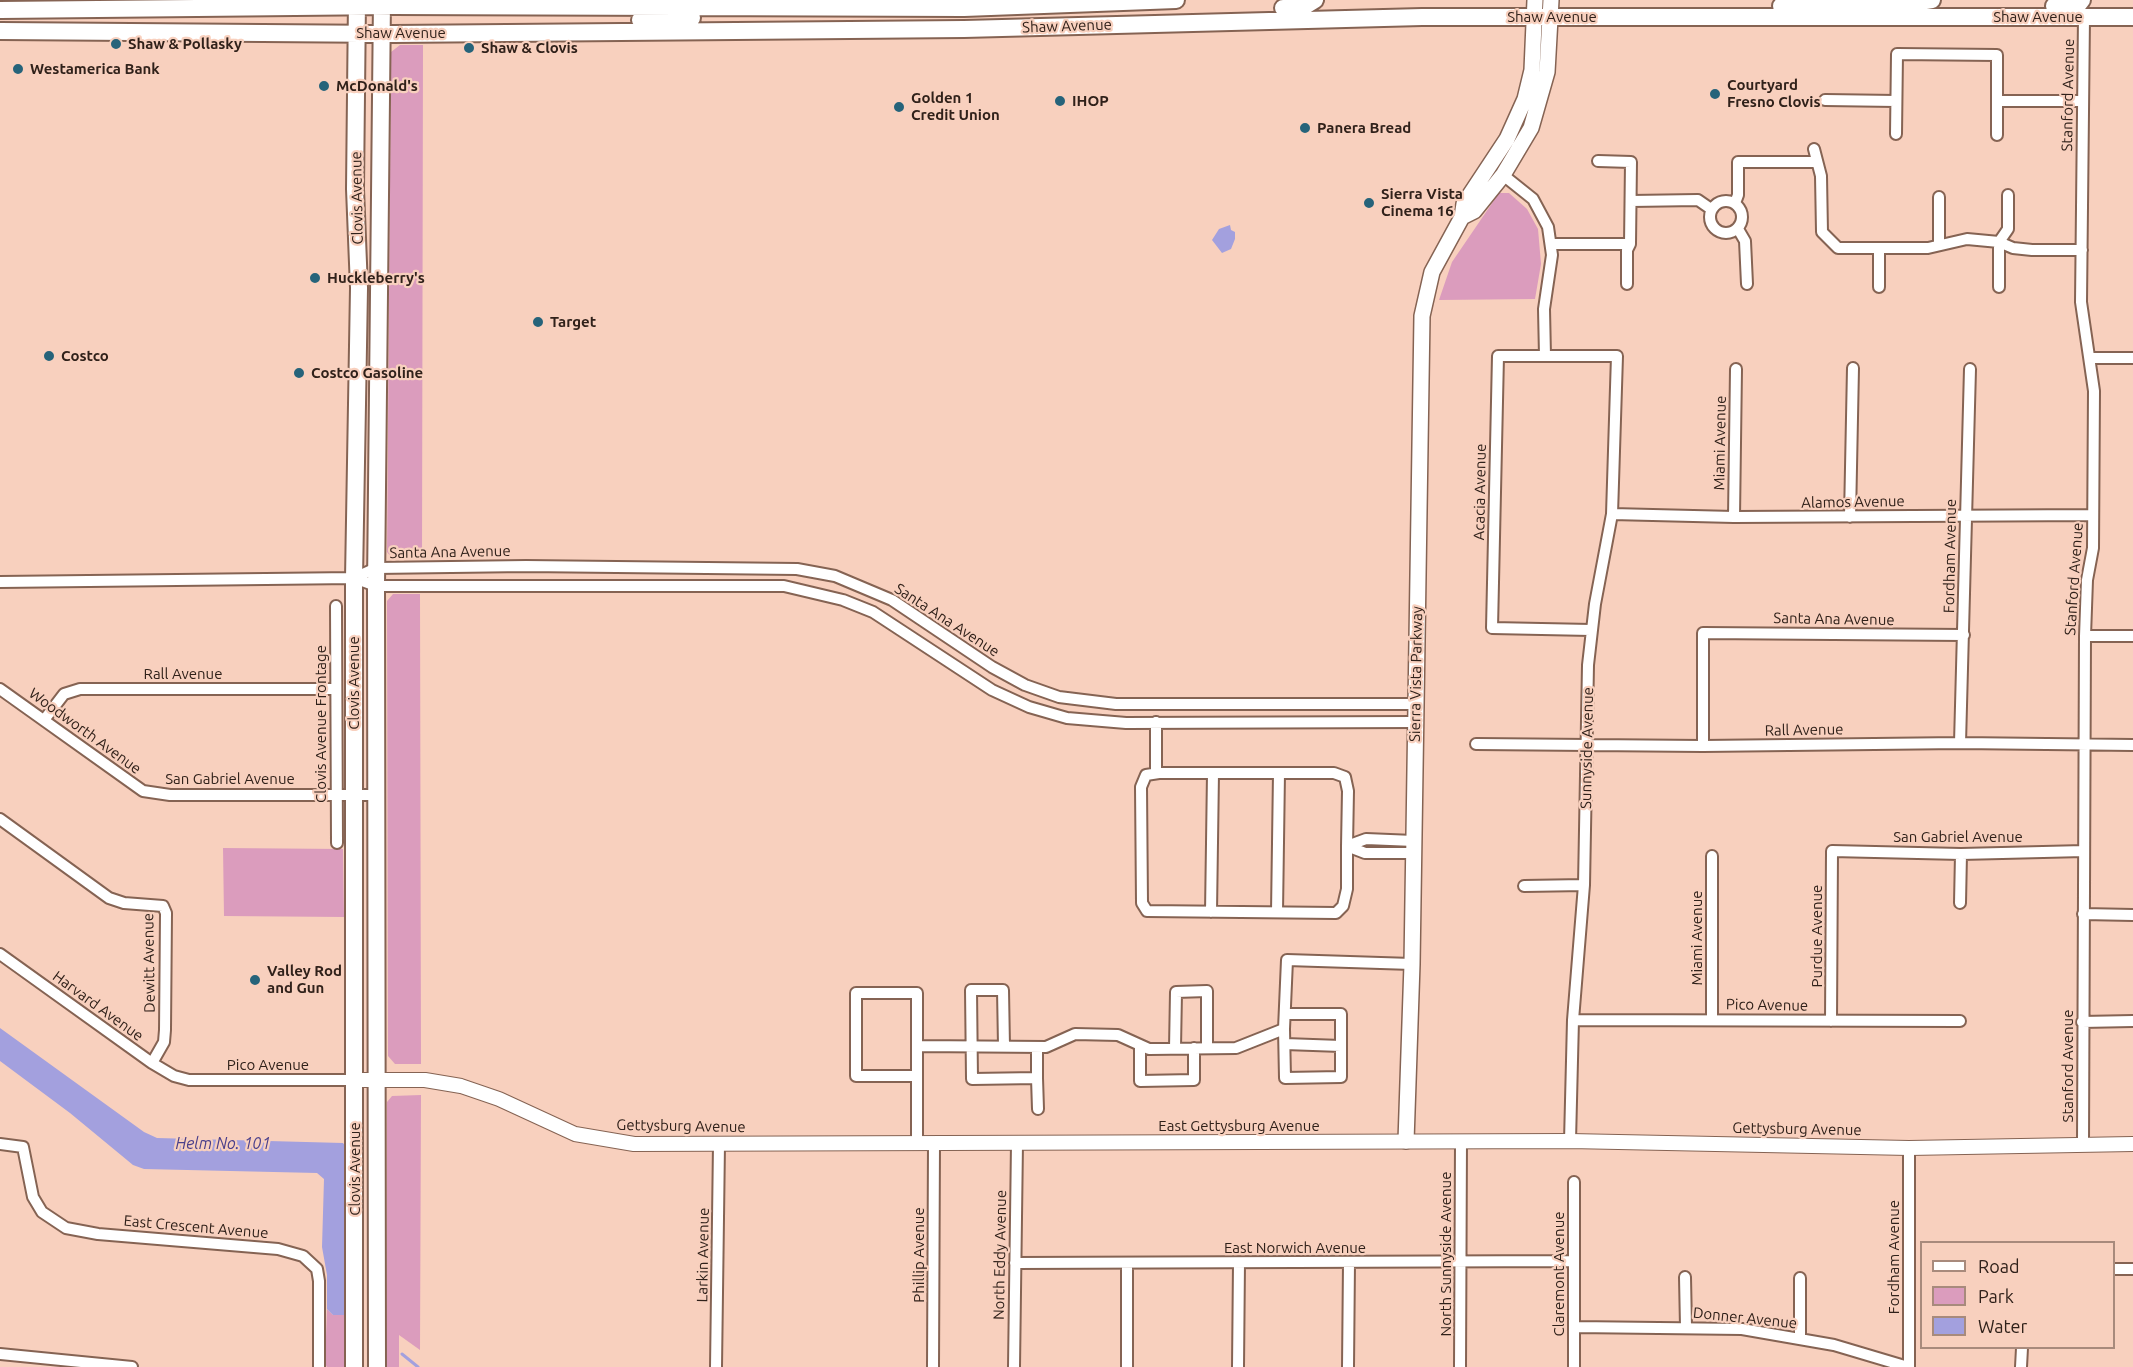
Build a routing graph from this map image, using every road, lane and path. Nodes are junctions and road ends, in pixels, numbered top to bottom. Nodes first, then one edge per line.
1 (1176, 0) edge
2 (1315, 0) edge
3 (1535, 0) edge
4 (1551, 0) edge
5 (1811, 0) edge
6 (1932, 0) edge
7 (357, 3) edge
8 (382, 3) edge
9 (964, 3) edge
10 (145, 5) edge
11 (249, 6) junction
12 (2133, 6) edge
13 (703, 8) junction
14 (2083, 8) edge
15 (0, 10) edge
16 (1543, 17) junction
17 (1655, 17) junction
18 (1805, 17) junction
19 (2133, 17) edge
20 (1197, 22) junction
21 (964, 29) junction
22 (41, 30) junction
23 (147, 30) junction
24 (0, 31) edge
25 (583, 31) junction
26 (357, 33) junction
27 (382, 34) junction
28 (1529, 85) junction
29 (1825, 100) dead end
30 (1896, 100) junction
31 (1997, 101) junction
32 (2083, 101) junction
33 (1896, 134) dead end
34 (1997, 135) dead end
35 (1814, 149) dead end
36 (1598, 161) dead end
37 (1817, 162) junction
38 (1503, 175) junction
39 (2008, 195) dead end
40 (1939, 197) dead end
41 (1631, 201) junction
42 (1735, 203) junction
43 (1711, 209) junction
44 (1462, 217) junction
45 (1738, 229) junction
46 (1999, 242) junction
47 (1551, 243) junction
48 (1630, 244) junction
49 (1939, 245) junction
50 (1879, 248) junction
51 (2082, 250) junction
52 (1627, 284) dead end
53 (1747, 284) dead end
54 (1879, 287) dead end
55 (1999, 287) dead end
56 (1545, 356) junction
57 (2090, 358) junction
58 (2133, 358) edge
59 (1853, 368) dead end
60 (1736, 369) dead end
61 (1970, 369) dead end
62 (1612, 514) junction
63 (1965, 515) junction
64 (2093, 515) junction
65 (1734, 517) junction
66 (1850, 517) junction
67 (376, 568) junction
68 (354, 578) junction
69 (0, 582) edge
70 (376, 585) junction
71 (336, 606) dead end
72 (1591, 630) junction
73 (1964, 635) junction
74 (2085, 636) junction
75 (2133, 636) edge
76 (0, 689) edge
77 (336, 689) junction
78 (1416, 704) junction
79 (44, 720) junction
80 (1415, 722) junction
81 (1156, 723) junction
82 (1960, 743) junction
83 (1476, 744) dead end
84 (1587, 744) junction
85 (2085, 744) junction
86 (2133, 745) edge
87 (1703, 746) junction
88 (1156, 773) junction
89 (1213, 773) junction
90 (1279, 773) junction
91 (154, 794) joint
92 (336, 795) junction
93 (355, 795) junction
94 (377, 795) junction
95 (0, 819) edge
96 (337, 843) dead end
97 (1347, 846) junction
98 (1414, 847) junction
99 (1832, 851) joint
100 (2084, 851) junction
101 (1961, 854) junction
102 (1712, 856) dead end
103 (1584, 885) junction
104 (1524, 886) dead end
105 (1960, 903) dead end
106 (1211, 912) junction
107 (1277, 912) junction
108 (2083, 914) junction
109 (2133, 915) edge
110 (0, 954) edge
111 (1412, 964) junction
112 (1285, 1014) junction
113 (1573, 1020) junction
114 (1712, 1020) junction
115 (1832, 1021) junction
116 (1960, 1021) dead end
117 (2082, 1022) junction
118 (2133, 1022) edge
119 (1284, 1029) junction
120 (1284, 1044) junction
121 (1140, 1045) junction
122 (917, 1046) junction
123 (971, 1046) junction
124 (1004, 1046) junction
125 (1341, 1046) junction
126 (1037, 1047) junction
127 (1174, 1048) junction
128 (1194, 1048) junction
129 (1207, 1048) junction
130 (152, 1063) junction
131 (917, 1076) junction
132 (181, 1078) joint
133 (1038, 1078) junction
134 (355, 1080) junction
135 (377, 1080) junction
136 (1038, 1109) dead end
137 (1406, 1141) junction
138 (1461, 1141) junction
139 (1570, 1141) junction
140 (1017, 1143) junction
141 (0, 1144) edge
142 (719, 1144) junction
143 (917, 1144) junction
144 (934, 1144) junction
145 (2083, 1144) junction
146 (2133, 1144) edge
147 (1909, 1148) junction
148 (1574, 1182) dead end
149 (1574, 1262) junction
150 (1015, 1263) junction
151 (1127, 1263) junction
152 (1239, 1263) junction
153 (1349, 1263) junction
154 (1461, 1263) junction
155 (2115, 1269) edge
156 (2133, 1269) edge
157 (1685, 1277) dead end
158 (1800, 1278) dead end
159 (1575, 1327) junction
160 (1686, 1327) junction
161 (1800, 1338) junction
162 (2022, 1349) edge
163 (0, 1354) edge
164 (132, 1367) edge
165 (319, 1367) edge
166 (354, 1367) edge
167 (377, 1367) edge
168 (716, 1367) edge
169 (933, 1367) edge
170 (1014, 1367) edge
171 (1127, 1367) edge
172 (1238, 1367) edge
173 (1348, 1367) edge
174 (1460, 1367) edge
175 (1574, 1367) edge
176 (1908, 1367) edge
177 (2021, 1367) edge

1 - 9 main road, Shaw Avenue
2 - 20 main road
3 - 16 main road
4 - 16 main road
5 - 17 main road
6 - 18 main road
7 - 8 main road, Shaw Avenue
7 - 11 main road, Shaw Avenue
7 - 26 main road, Clovis Avenue
8 - 13 main road, Shaw Avenue
8 - 27 main road, Clovis Avenue
9 - 13 main road, Shaw Avenue
9 - 21 street
10 - 11 main road, Shaw Avenue
10 - 15 main road, Shaw Avenue
10 - 22 main road
11 - 23 main road
12 - 14 main road
13 - 25 main road
14 - 18 main road, Shaw Avenue
14 - 19 main road, Shaw Avenue
14 - 32 street, Stanford Avenue
16 - 17 main road, Shaw Avenue
16 - 20 main road, Shaw Avenue
16 - 28 main road, Sierra Vista Parkway
16 - 38 main road, Sierra Vista Parkway
17 - 18 main road, Shaw Avenue
20 - 21 main road, Shaw Avenue
21 - 25 main road, Shaw Avenue
22 - 23 main road, Shaw Avenue
22 - 24 main road, Shaw Avenue
23 - 26 main road, Shaw Avenue
25 - 27 main road, Shaw Avenue
26 - 27 main road, Shaw Avenue
26 - 68 main road, Clovis Avenue
27 - 67 main road, Clovis Avenue
28 - 38 main road
28 - 44 main road, Sierra Vista Parkway
29 - 30 street
30 - 31 street
30 - 33 street
31 - 32 street
31 - 34 street
32 - 51 street, Stanford Avenue
35 - 37 street
36 - 41 street
37 - 42 street
37 - 50 street
38 - 44 main road, Sierra Vista Parkway
38 - 47 street
39 - 46 street
40 - 49 street
41 - 43 street
41 - 48 street
42 - 43 street
42 - 45 street
43 - 45 street
44 - 78 main road, Sierra Vista Parkway
45 - 53 street
46 - 49 street
46 - 51 street
46 - 55 street
47 - 48 street
47 - 56 street
48 - 52 street
49 - 50 street
50 - 54 street
51 - 57 street, Stanford Avenue
56 - 62 street, Sunnyside Avenue
56 - 72 street, Acacia Avenue
57 - 58 street
57 - 64 street, Stanford Avenue
59 - 66 street
60 - 65 street, Miami Avenue
61 - 63 street, Fordham Avenue
62 - 65 street, Alamos Avenue
62 - 72 street, Sunnyside Avenue
63 - 64 street, Alamos Avenue
63 - 66 street, Alamos Avenue
63 - 73 street, Fordham Avenue
64 - 74 street, Stanford Avenue
65 - 66 street, Alamos Avenue
67 - 68 street, Santa Ana Avenue
67 - 70 main road, Clovis Avenue
67 - 78 street, Santa Ana Avenue
68 - 69 street, Santa Ana Avenue
68 - 70 street, Santa Ana Avenue
68 - 93 main road, Clovis Avenue
70 - 81 street, Santa Ana Avenue
70 - 94 main road, Clovis Avenue
71 - 77 street, Clovis Avenue Frontage
72 - 84 street, Sunnyside Avenue
73 - 82 street, Fordham Avenue
73 - 87 street, Santa Ana Avenue
74 - 75 street
74 - 85 street, Stanford Avenue
76 - 79 street, Woodworth Avenue
77 - 79 street, Rall Avenue
77 - 92 street, Clovis Avenue Frontage
78 - 80 main road, Sierra Vista Parkway
79 - 91 street, Woodworth Avenue
80 - 81 street, Santa Ana Avenue
80 - 98 main road, Sierra Vista Parkway
81 - 88 street
82 - 85 street, Rall Avenue
82 - 87 street, Rall Avenue
83 - 84 street, Rall Avenue
84 - 87 street, Rall Avenue
84 - 103 street, Sunnyside Avenue
85 - 86 street, Rall Avenue
85 - 100 street, Stanford Avenue
88 - 89 street
88 - 106 street
89 - 90 street
89 - 106 street
90 - 97 street
90 - 107 street
91 - 92 street, San Gabriel Avenue
92 - 93 street, San Gabriel Avenue
92 - 96 street, Clovis Avenue Frontage
93 - 94 street, San Gabriel Avenue
93 - 134 main road, Clovis Avenue
94 - 135 main road, Clovis Avenue
95 - 130 street, Dewitt Avenue
97 - 98 street
97 - 107 street
98 - 111 main road, Sierra Vista Parkway
99 - 101 street, San Gabriel Avenue
99 - 115 street, Purdue Avenue
100 - 101 street, San Gabriel Avenue
100 - 108 street, Stanford Avenue
101 - 105 street
102 - 114 street, Miami Avenue
103 - 104 street
103 - 113 street, Sunnyside Avenue
106 - 107 street
108 - 109 street
108 - 117 street, Stanford Avenue
110 - 130 street, Harvard Avenue
111 - 112 street
111 - 137 main road, Sierra Vista Parkway
112 - 119 street
112 - 125 street
113 - 114 street, Pico Avenue
113 - 139 street, Sunnyside Avenue
114 - 115 street, Pico Avenue
115 - 116 street, Pico Avenue
117 - 118 street
117 - 145 street, Stanford Avenue
119 - 120 street
119 - 129 street
120 - 125 street
120 - 125 street
121 - 126 street
121 - 127 street
121 - 128 street
122 - 123 street
122 - 131 street
122 - 131 street
123 - 124 street
123 - 124 street
123 - 133 street
124 - 126 street
126 - 133 street
127 - 128 street
127 - 129 street
128 - 129 street
130 - 132 street, Harvard Avenue
131 - 143 street
132 - 134 street, Pico Avenue
133 - 136 street
134 - 135 street, Gettysburg Avenue
134 - 166 main road, Clovis Avenue
135 - 142 street, Gettysburg Avenue
135 - 167 main road, Clovis Avenue
137 - 138 street, East Gettysburg Avenue
137 - 140 street, East Gettysburg Avenue
138 - 139 street, Gettysburg Avenue
138 - 154 street, North Sunnyside Avenue
139 - 147 street, Gettysburg Avenue
140 - 144 street, Gettysburg Avenue
140 - 150 street, North Eddy Avenue
141 - 165 street, East Crescent Avenue
142 - 143 street, Gettysburg Avenue
142 - 168 street, Larkin Avenue
143 - 144 street, Gettysburg Avenue
144 - 169 street, Phillip Avenue
145 - 146 street, Gettysburg Avenue
145 - 147 street, Gettysburg Avenue
147 - 176 street, Fordham Avenue
148 - 149 street, Claremont Avenue
149 - 154 street, East Norwich Avenue
149 - 159 street, Claremont Avenue
150 - 151 street, East Norwich Avenue
150 - 170 street, North Eddy Avenue
151 - 152 street, East Norwich Avenue
151 - 171 street
152 - 153 street, East Norwich Avenue
152 - 172 street
153 - 154 street, East Norwich Avenue
153 - 173 street
154 - 174 street, North Sunnyside Avenue
155 - 156 street
157 - 160 street
158 - 161 street
159 - 160 street, Donner Avenue
159 - 175 street, Claremont Avenue
160 - 161 street, Donner Avenue
161 - 176 street, Donner Avenue
162 - 177 street
163 - 164 street

